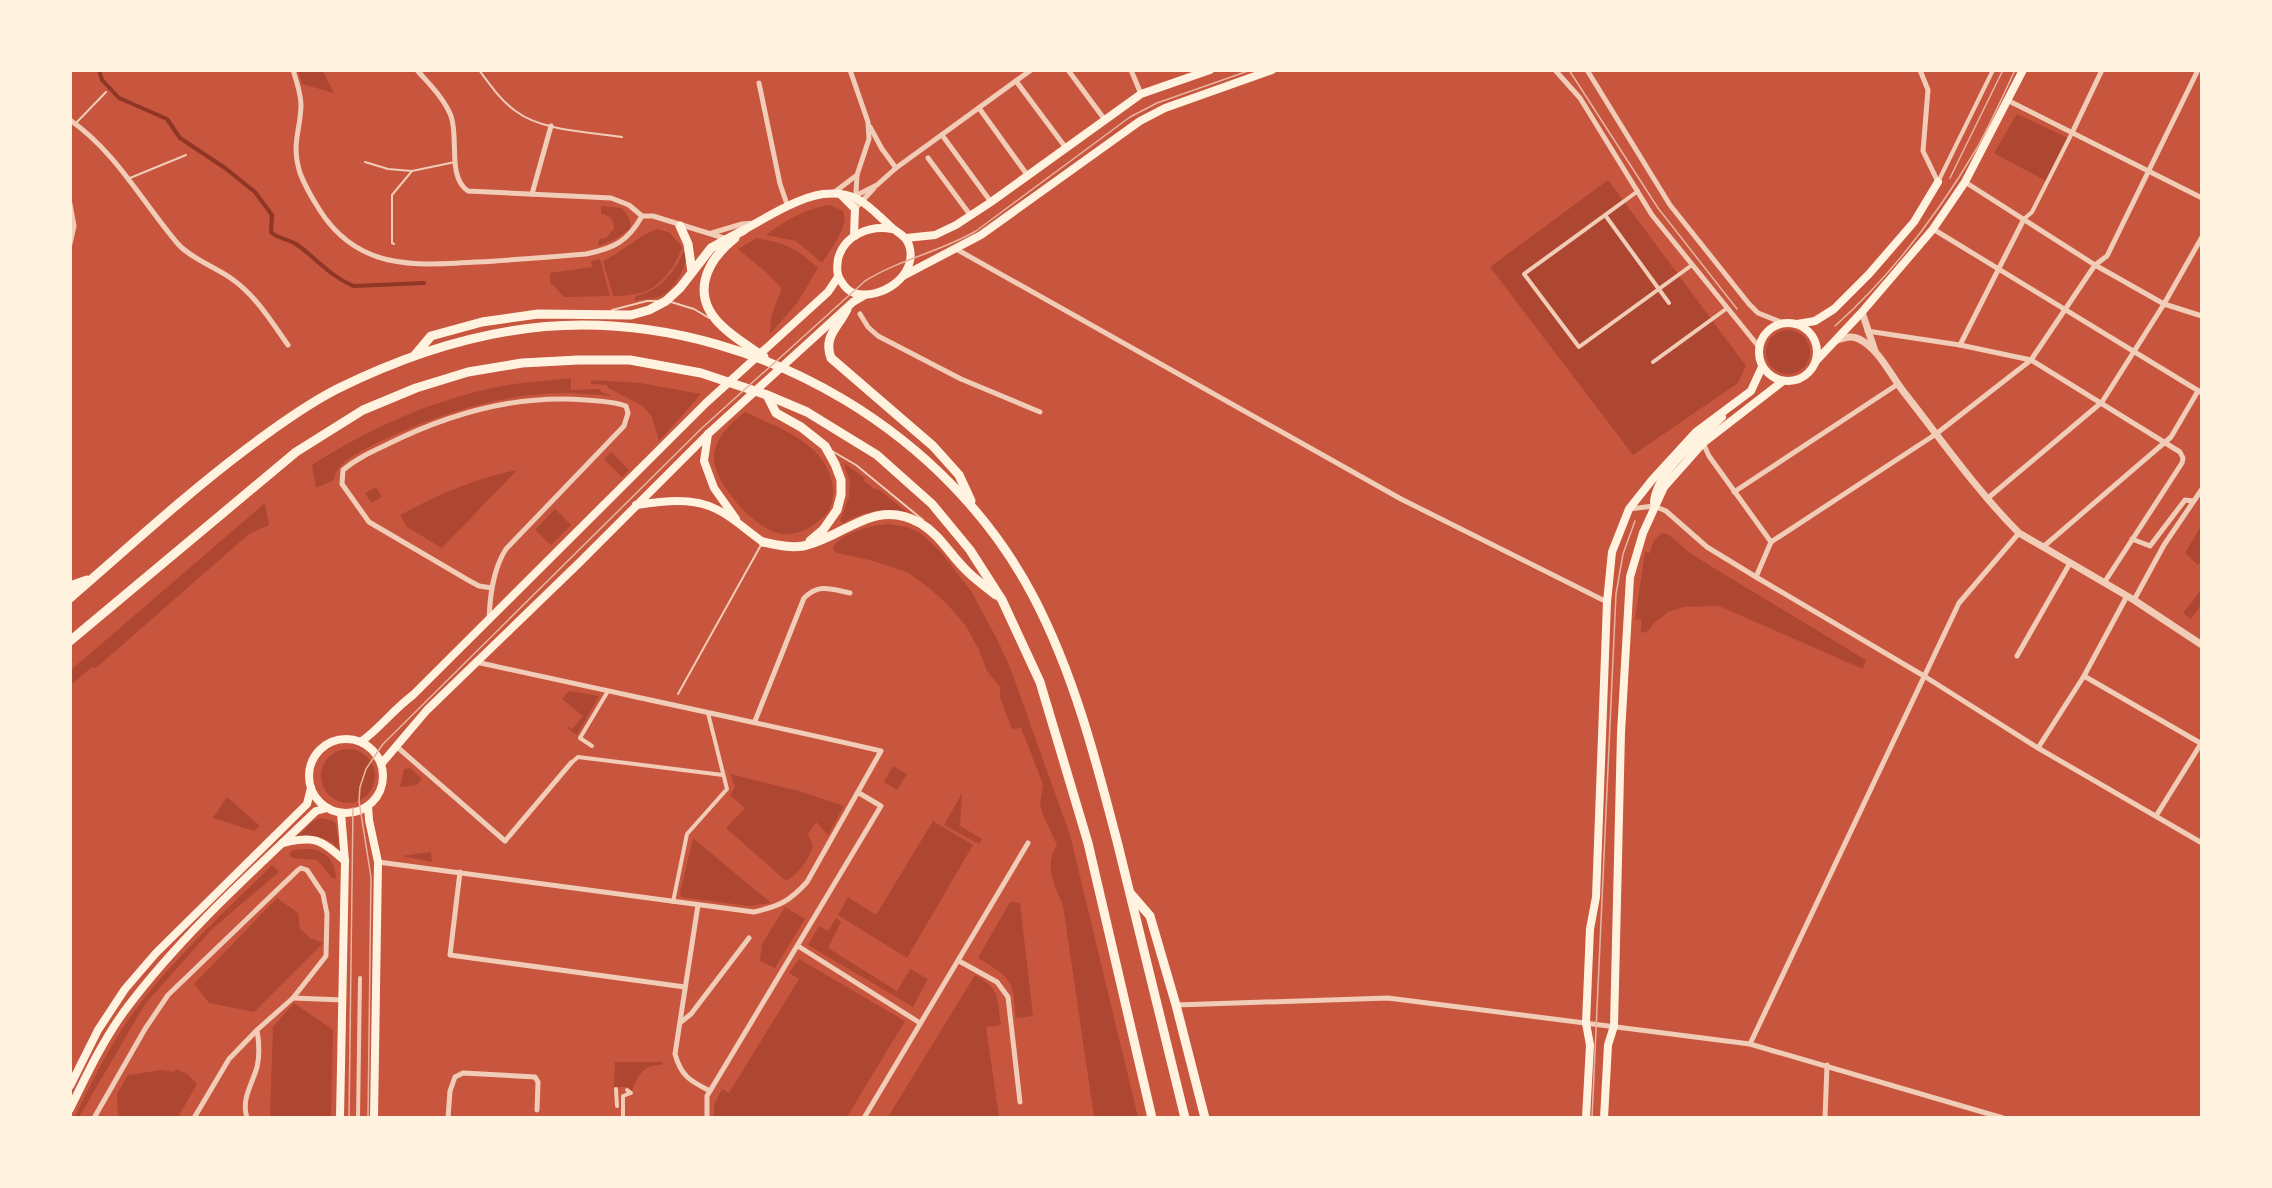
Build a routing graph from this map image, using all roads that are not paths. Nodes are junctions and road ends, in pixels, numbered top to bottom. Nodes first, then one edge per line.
1 (292, 70) edge
2 (417, 70) edge
3 (479, 70) edge
4 (850, 70) edge
5 (1031, 70) edge
6 (1068, 70) edge
7 (1131, 70) edge
8 (1210, 70) edge
9 (1272, 70) edge
10 (1554, 70) edge
11 (1587, 70) edge
12 (1920, 70) edge
13 (1993, 70) edge
14 (2023, 70) edge
15 (2102, 70) edge
16 (2198, 70) edge
17 (1017, 81) junction
18 (759, 83) dead end
19 (106, 92) dead end
20 (1141, 94) junction
21 (2009, 100) junction
22 (979, 108) junction
23 (1104, 120) junction
24 (73, 121) edge
25 (868, 122) junction
26 (551, 126) junction
27 (2072, 133) junction
28 (942, 135) junction
29 (622, 137) dead end
30 (1066, 148) junction
31 (186, 154) dead end
32 (928, 158) dead end
33 (365, 162) dead end
34 (455, 162) junction
35 (896, 168) junction
36 (412, 171) junction
37 (2149, 172) junction
38 (857, 175) junction
39 (1028, 176) junction
40 (130, 178) junction
41 (1938, 182) junction
42 (1965, 182) junction
43 (1638, 191) junction
44 (532, 194) junction
45 (836, 194) junction
46 (858, 198) junction
47 (2202, 198) edge
48 (992, 202) junction
49 (70, 204) edge
50 (788, 207) junction
51 (855, 209) junction
52 (1605, 215) junction
53 (642, 216) junction
54 (971, 216) junction
55 (2024, 219) junction
56 (756, 223) junction
57 (680, 226) junction
58 (892, 229) junction
59 (1933, 229) junction
60 (744, 230) joint
61 (709, 234) junction
62 (854, 236) junction
63 (2202, 237) edge
64 (906, 238) junction
65 (729, 239) junction
66 (70, 244) edge
67 (394, 244) dead end
68 (956, 249) junction
69 (2095, 264) junction
70 (1692, 265) junction
71 (1999, 268) junction
72 (692, 272) junction
73 (903, 276) junction
74 (838, 277) junction
75 (1659, 288) junction
76 (865, 295) junction
77 (666, 301) junction
78 (1669, 303) dead end
79 (2164, 304) junction
80 (847, 309) junction
81 (1726, 309) junction
82 (2064, 309) junction
83 (1862, 312) junction
84 (861, 314) dead end
85 (2202, 316) edge
86 (1784, 323) junction
87 (719, 324) junction
88 (1797, 324) junction
89 (1867, 331) junction
90 (1837, 340) junction
91 (288, 345) dead end
92 (1960, 345) junction
93 (1759, 347) junction
94 (2134, 352) junction
95 (1876, 353) junction
96 (415, 354) junction
97 (2031, 360) junction
98 (1816, 361) junction
99 (771, 362) junction
100 (1653, 362) dead end
101 (1762, 367) junction
102 (1783, 381) junction
103 (1898, 384) junction
104 (2200, 392) edge
105 (767, 395) junction
106 (2102, 402) junction
107 (1735, 403) junction
108 (1040, 412) dead end
109 (708, 434) junction
110 (1936, 434) junction
111 (2165, 442) junction
112 (1703, 443) junction
113 (825, 446) junction
114 (2202, 489) edge
115 (1734, 492) junction
116 (1988, 498) junction
117 (2193, 501) junction
118 (636, 505) junction
119 (973, 506) junction
120 (1654, 507) junction
121 (1629, 509) junction
122 (738, 524) junction
123 (934, 532) junction
124 (2019, 533) junction
125 (2132, 539) junction
126 (763, 542) junction
127 (1771, 542) junction
128 (805, 545) junction
129 (2043, 547) junction
130 (2070, 563) junction
131 (95, 577) junction
132 (1756, 577) junction
133 (2104, 583) junction
134 (70, 586) edge
135 (492, 588) junction
136 (850, 593) dead end
137 (70, 598) edge
138 (2131, 598) junction
139 (1002, 600) junction
140 (1607, 602) junction
141 (489, 620) junction
142 (70, 641) edge
143 (2202, 645) edge
144 (2017, 656) dead end
145 (476, 662) junction
146 (1924, 676) junction
147 (2084, 676) junction
148 (608, 691) junction
149 (678, 694) dead end
150 (708, 714) junction
151 (755, 721) junction
152 (362, 741) junction
153 (2201, 743) edge
154 (591, 746) dead end
155 (396, 747) junction
156 (2038, 748) junction
157 (382, 763) junction
158 (571, 763) joint
159 (723, 775) junction
160 (311, 788) junction
161 (859, 793) junction
162 (368, 806) junction
163 (327, 808) junction
164 (341, 813) junction
165 (2156, 816) junction
166 (282, 843) junction
167 (1028, 843) dead end
168 (2202, 843) edge
169 (345, 861) junction
170 (378, 862) junction
171 (460, 872) junction
172 (1130, 892) junction
173 (673, 902) junction
174 (698, 905) junction
175 (749, 938) dead end
176 (798, 946) junction
177 (959, 961) junction
178 (360, 978) dead end
179 (686, 987) junction
180 (293, 998) junction
181 (342, 1000) junction
182 (1176, 1005) junction
183 (681, 1022) junction
184 (920, 1023) junction
185 (1586, 1023) junction
186 (1614, 1026) junction
187 (257, 1030) junction
188 (1750, 1044) junction
189 (1827, 1065) junction
190 (70, 1086) edge
191 (616, 1089) dead end
192 (627, 1090) dead end
193 (710, 1091) junction
194 (1020, 1102) dead end
195 (617, 1106) dead end
196 (70, 1109) edge
197 (537, 1110) dead end
198 (94, 1118) edge
199 (194, 1118) edge
200 (247, 1118) edge
201 (340, 1118) edge
202 (358, 1118) edge
203 (374, 1118) edge
204 (448, 1118) edge
205 (623, 1118) edge
206 (707, 1118) edge
207 (864, 1118) edge
208 (1152, 1118) edge
209 (1185, 1118) edge
210 (1205, 1118) edge
211 (1586, 1118) edge
212 (1604, 1118) edge
213 (1825, 1118) edge
214 (2003, 1118) edge

1 - 53 street
2 - 34 street
3 - 26 lane
4 - 25 street
5 - 17 street
6 - 23 street
7 - 20 street
8 - 20 main road
9 - 68 main road
10 - 43 street
11 - 86 street
12 - 41 street
13 - 41 street
14 - 21 main road
15 - 27 street
16 - 37 street
17 - 22 street
17 - 30 street
18 - 50 street
19 - 24 lane
20 - 23 main road
21 - 27 street
21 - 42 main road
22 - 28 street
22 - 39 street
23 - 30 main road
24 - 40 street
25 - 35 street
25 - 38 street
26 - 29 lane
26 - 44 street
27 - 37 street
27 - 55 street
28 - 35 street
28 - 48 street
30 - 39 main road
31 - 40 lane
32 - 54 street
33 - 36 lane
34 - 36 lane
34 - 44 street
35 - 46 street
36 - 67 lane
37 - 47 street
37 - 69 street
38 - 45 street
38 - 46 street
39 - 48 main road
40 - 91 street
41 - 88 main road
42 - 55 street
42 - 59 main road
43 - 52 street
43 - 70 street
44 - 53 street
45 - 46 main road
45 - 50 main road
45 - 51 main road
46 - 51 street
46 - 58 main road
48 - 54 main road
49 - 66 street
50 - 56 main road
51 - 62 main road
52 - 75 street
52 - 75 street
53 - 57 street
54 - 64 main road
55 - 69 street
55 - 71 street
56 - 60 main road
56 - 61 street
57 - 61 street
57 - 72 highway
58 - 62 main road
58 - 64 main road
59 - 71 street
59 - 83 main road
60 - 65 highway
61 - 65 street
62 - 74 main road
63 - 79 street
64 - 73 main road
65 - 72 highway
65 - 87 highway
68 - 73 main road
68 - 140 street
69 - 79 street
69 - 82 street
70 - 75 street
70 - 81 street
71 - 82 street
71 - 92 street
72 - 77 highway
73 - 76 main road
74 - 76 main road
74 - 141 main road
75 - 78 street
76 - 80 main road
77 - 87 lane
77 - 96 highway
79 - 85 street
79 - 94 street
80 - 109 main road
80 - 119 highway
81 - 93 street
81 - 100 street
82 - 94 street
82 - 97 street
83 - 89 street
83 - 90 main road
84 - 108 street
86 - 88 main road
86 - 93 main road
87 - 99 highway
88 - 98 main road
89 - 92 street
89 - 95 street
90 - 95 street
90 - 98 main road
92 - 97 street
93 - 101 main road
94 - 104 street
94 - 106 street
95 - 103 street
96 - 99 highway
96 - 131 highway
97 - 106 street
97 - 110 street
98 - 102 main road
99 - 119 highway
101 - 102 main road
101 - 107 main road
102 - 112 main road
103 - 110 street
103 - 115 street
104 - 111 street
105 - 113 highway
105 - 139 highway
105 - 142 highway
106 - 111 street
106 - 116 street
107 - 120 main road
107 - 121 main road
109 - 118 main road
109 - 122 main road
110 - 116 street
110 - 127 street
111 - 125 street
111 - 129 street
112 - 115 street
112 - 120 main road
113 - 123 lane
113 - 128 highway
114 - 117 street
115 - 127 street
116 - 124 street
117 - 125 street
117 - 138 street
118 - 122 main road
118 - 145 main road
119 - 172 highway
120 - 121 street
120 - 132 street
120 - 186 main road
121 - 140 main road
122 - 126 main road
123 - 128 highway
123 - 139 highway
124 - 129 street
124 - 146 street
125 - 133 street
126 - 128 highway
126 - 149 lane
127 - 132 street
129 - 130 street
130 - 133 street
130 - 144 street
131 - 134 highway
131 - 137 highway
132 - 146 street
133 - 138 street
135 - 135 street
135 - 141 street
136 - 151 street
138 - 143 street
138 - 147 street
139 - 208 highway
140 - 185 main road
141 - 152 main road
145 - 148 street
145 - 155 main road
146 - 156 street
146 - 188 street
147 - 153 street
147 - 156 street
148 - 150 street
148 - 154 street
150 - 151 street
150 - 159 street
151 - 161 street
152 - 157 main road
152 - 160 main road
153 - 165 street
155 - 157 main road
155 - 158 street
156 - 165 street
157 - 162 main road
158 - 159 street
159 - 173 street
160 - 163 main road
160 - 190 main road
161 - 174 street
161 - 176 street
162 - 164 main road
162 - 170 main road
163 - 164 main road
163 - 166 main road
164 - 169 main road
165 - 168 street
166 - 169 main road
166 - 196 main road
167 - 177 street
169 - 181 main road
170 - 171 street
170 - 203 main road
171 - 173 street
171 - 179 street
172 - 182 highway
172 - 209 highway
173 - 174 street
174 - 179 street
175 - 183 street
176 - 184 street
176 - 193 street
177 - 184 street
177 - 194 street
178 - 202 street
179 - 183 street
180 - 181 street
180 - 187 street
180 - 198 street
181 - 201 main road
182 - 185 street
182 - 210 highway
183 - 193 street
184 - 207 street
185 - 186 street
185 - 211 main road
186 - 188 street
186 - 212 main road
187 - 199 street
187 - 200 street
188 - 189 street
189 - 213 street
189 - 214 street
191 - 195 street
192 - 205 street
193 - 206 street
197 - 204 street

